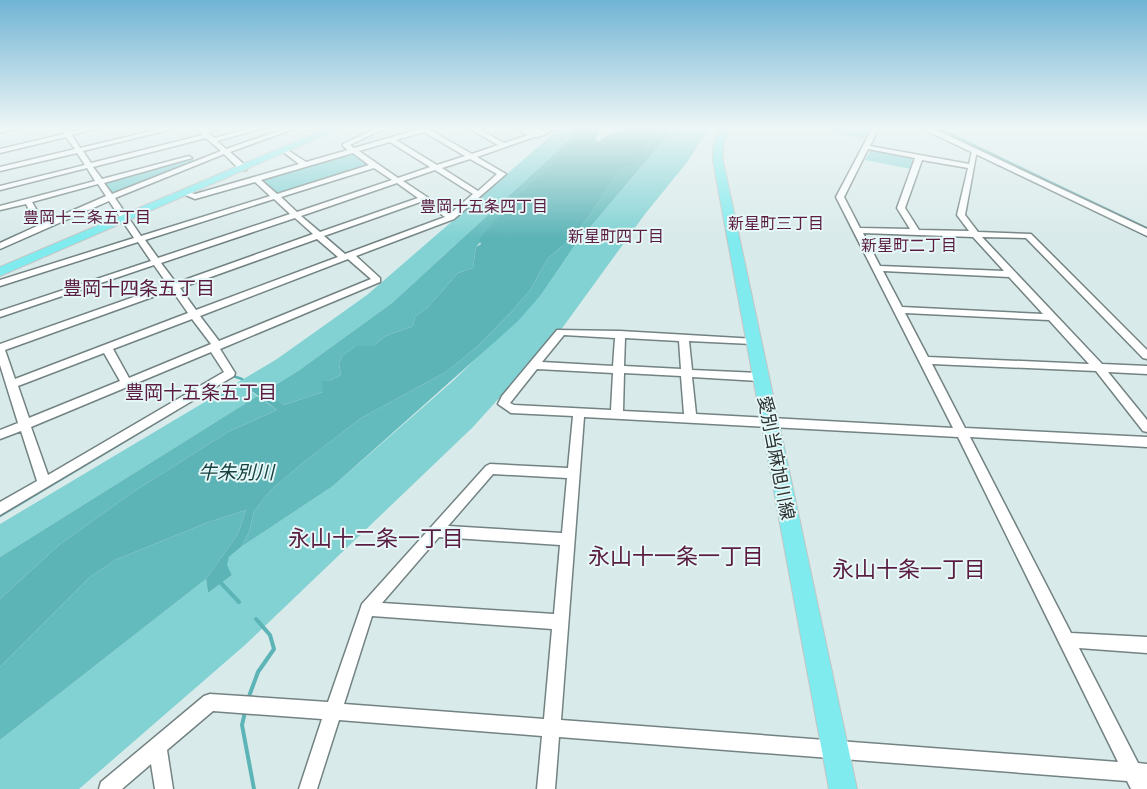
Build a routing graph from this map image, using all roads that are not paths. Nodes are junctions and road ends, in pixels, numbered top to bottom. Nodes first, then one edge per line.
1 (25, 164) edge
2 (94, 164) edge
3 (167, 164) edge
4 (191, 164) edge
5 (238, 164) edge
6 (253, 164) edge
7 (309, 164) edge
8 (428, 164) edge
9 (452, 164) edge
10 (484, 164) edge
11 (718, 164) edge
12 (857, 164) edge
13 (917, 164) edge
14 (954, 164) edge
15 (972, 164) edge
16 (1000, 164) edge
17 (90, 165) junction
18 (305, 165) joint
19 (375, 165) joint
20 (971, 167) junction
21 (243, 168) junction
22 (436, 169) junction
23 (0, 170) edge
24 (256, 179) junction
25 (101, 181) junction
26 (398, 182) junction
27 (0, 188) edge
28 (185, 193) junction
29 (478, 194) junction
30 (111, 196) junction
31 (276, 197) junction
32 (424, 198) junction
33 (28, 201) junction
34 (0, 208) edge
35 (297, 215) junction
36 (451, 217) junction
37 (125, 219) junction
38 (42, 227) junction
39 (858, 230) junction
40 (916, 232) junction
41 (1147, 233) edge
42 (975, 234) junction
43 (319, 236) junction
44 (140, 239) junction
45 (0, 246) edge
46 (347, 257) junction
47 (156, 262) junction
48 (876, 268) junction
49 (0, 272) edge
50 (1012, 274) junction
51 (0, 283) edge
52 (175, 287) junction
53 (899, 310) junction
54 (0, 314) edge
55 (194, 315) junction
56 (1051, 317) junction
57 (620, 334) junction
58 (684, 338) junction
59 (752, 341) junction
60 (215, 347) junction
61 (0, 348) edge
62 (108, 348) junction
63 (1147, 356) edge
64 (926, 360) junction
65 (534, 365) junction
66 (1099, 368) junction
67 (1147, 370) edge
68 (618, 371) junction
69 (688, 374) junction
70 (759, 377) junction
71 (127, 383) junction
72 (12, 384) junction
73 (579, 413) junction
74 (617, 415) junction
75 (690, 418) junction
76 (769, 423) junction
77 (25, 424) junction
78 (1147, 428) edge
79 (962, 433) junction
80 (0, 435) edge
81 (1147, 442) edge
82 (574, 473) junction
83 (44, 483) junction
84 (0, 509) edge
85 (434, 531) junction
86 (567, 540) junction
87 (367, 609) junction
88 (560, 622) junction
89 (1067, 640) junction
90 (1147, 645) edge
91 (333, 711) junction
92 (551, 728) junction
93 (158, 747) junction
94 (834, 749) junction
95 (1140, 772) edge
96 (108, 789) edge
97 (164, 789) edge
98 (308, 789) edge
99 (546, 789) edge
100 (843, 789) edge
101 (1142, 789) edge

1 - 23 street
2 - 17 street
3 - 25 street
4 - 30 street
5 - 21 street
6 - 21 main road
7 - 18 street
8 - 22 street
9 - 22 street
10 - 29 street
11 - 59 main road, 愛別当麻旭川線
12 - 39 street
13 - 40 street
14 - 20 street
15 - 20 street
16 - 41 street
17 - 25 street
17 - 27 street
18 - 24 street
19 - 26 street
19 - 31 street
20 - 42 street
21 - 28 main road
22 - 26 street
22 - 29 street
24 - 28 street
24 - 31 street
25 - 30 street
25 - 33 street
26 - 32 street
26 - 35 street
28 - 37 main road
29 - 36 street
30 - 37 street
30 - 38 street
31 - 35 street
31 - 44 street
32 - 36 street
32 - 43 street
33 - 34 street
33 - 38 street
35 - 43 street
35 - 47 street
36 - 46 street
37 - 44 street
37 - 49 main road
38 - 45 street
39 - 40 street
39 - 48 street
40 - 42 street
42 - 50 street
42 - 63 street
43 - 46 street
43 - 52 street
44 - 47 street
44 - 51 street
46 - 55 street
46 - 60 street
47 - 52 street
47 - 54 street
48 - 50 street
48 - 53 street
50 - 56 street
52 - 55 street
52 - 61 street
53 - 56 street
53 - 64 street
55 - 60 street
55 - 62 street
56 - 66 street
57 - 58 street
57 - 65 street
57 - 68 street
58 - 59 street
58 - 69 street
59 - 70 main road, 愛別当麻旭川線
60 - 71 street
60 - 83 street
61 - 72 street
62 - 71 street
62 - 72 street
64 - 66 street
64 - 79 street
65 - 68 street
65 - 73 street
66 - 67 street
66 - 78 street
68 - 69 street
68 - 74 street
69 - 70 street
69 - 75 street
70 - 76 main road, 愛別当麻旭川線
71 - 77 street
72 - 77 street
73 - 74 street
73 - 82 street
74 - 75 street
75 - 76 street
76 - 79 street
76 - 94 main road, 愛別当麻旭川線
77 - 80 street
77 - 83 street
79 - 81 street
79 - 89 street
82 - 85 street
82 - 86 street
83 - 84 street
85 - 86 street
85 - 87 street
86 - 88 street
87 - 88 street
87 - 91 street
88 - 92 street
89 - 90 street
89 - 95 street
91 - 92 street
91 - 93 street
91 - 98 street
92 - 94 street
92 - 99 street
93 - 96 street
93 - 97 street
94 - 95 street
94 - 100 main road, 愛別当麻旭川線
95 - 101 street

